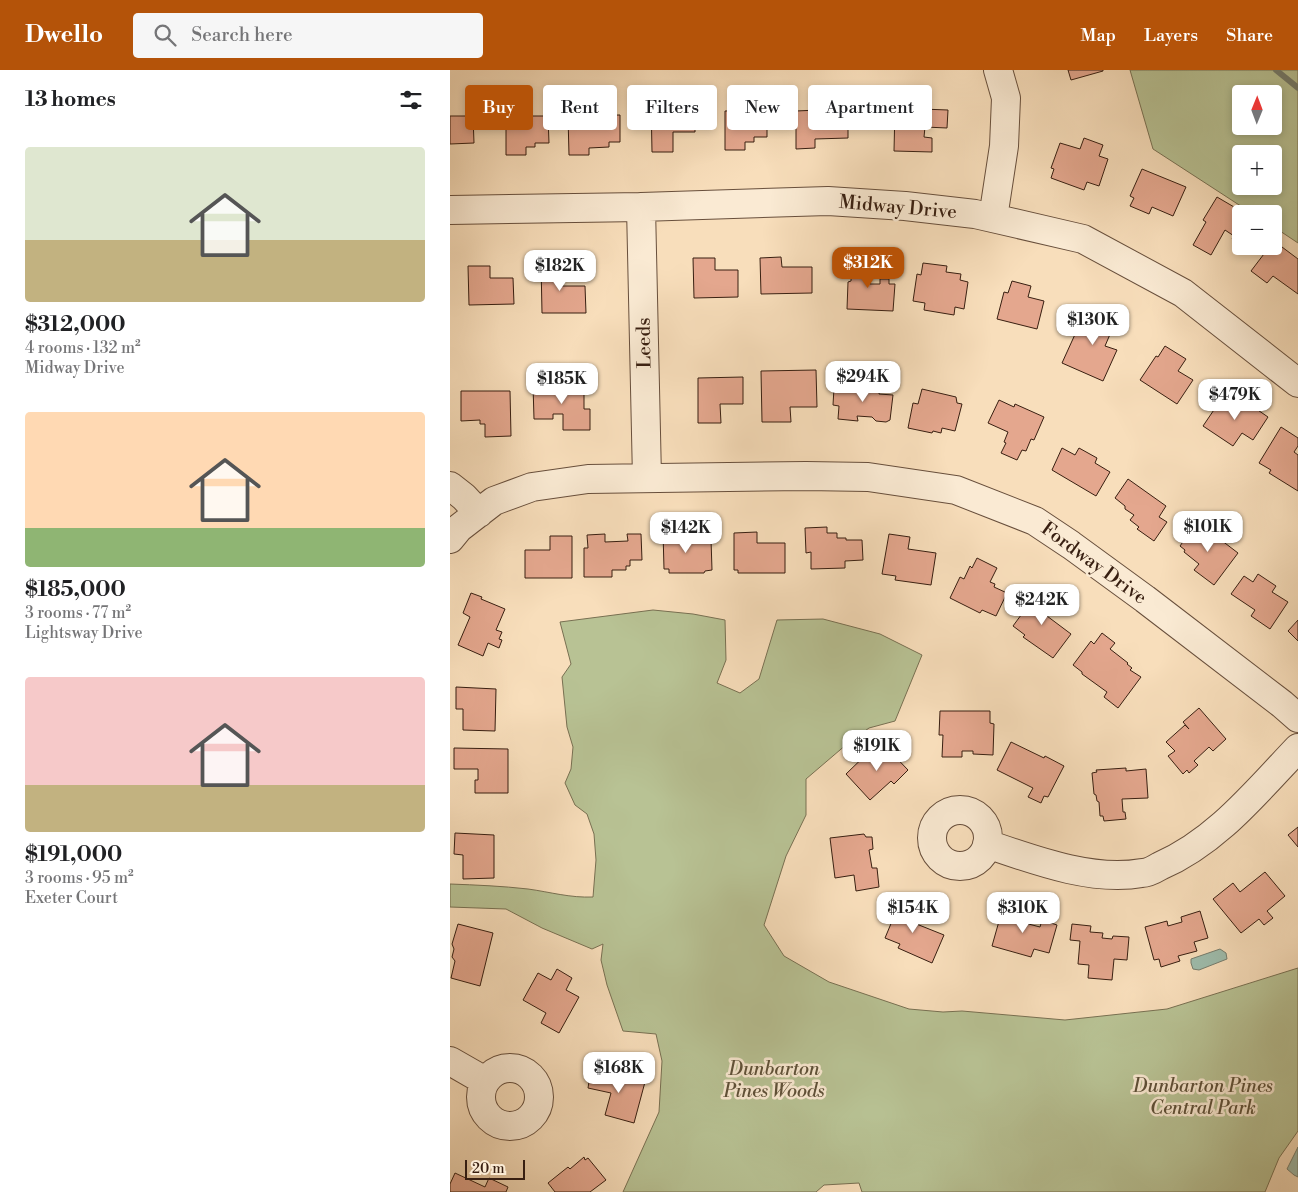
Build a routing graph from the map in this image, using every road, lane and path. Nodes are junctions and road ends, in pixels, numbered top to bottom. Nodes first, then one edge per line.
1 (998, 70) edge
2 (641, 207) junction
3 (450, 210) edge
4 (993, 218) junction
5 (1298, 383) edge
6 (647, 478) junction
7 (450, 486) edge
8 (479, 513) junction
9 (450, 540) edge
10 (1298, 718) edge
11 (1298, 748) edge
12 (986, 844) dead end
13 (450, 1061) edge
14 (485, 1081) dead end

1 - 4 street
2 - 3 street, Midway Drive
2 - 4 street, Midway Drive
2 - 6 street, Leeds
4 - 5 street, Midway Drive
6 - 8 street, Fordway Drive
6 - 10 street, Fordway Drive
7 - 8 street
8 - 9 street, Fordway Drive
11 - 12 street
13 - 14 street

